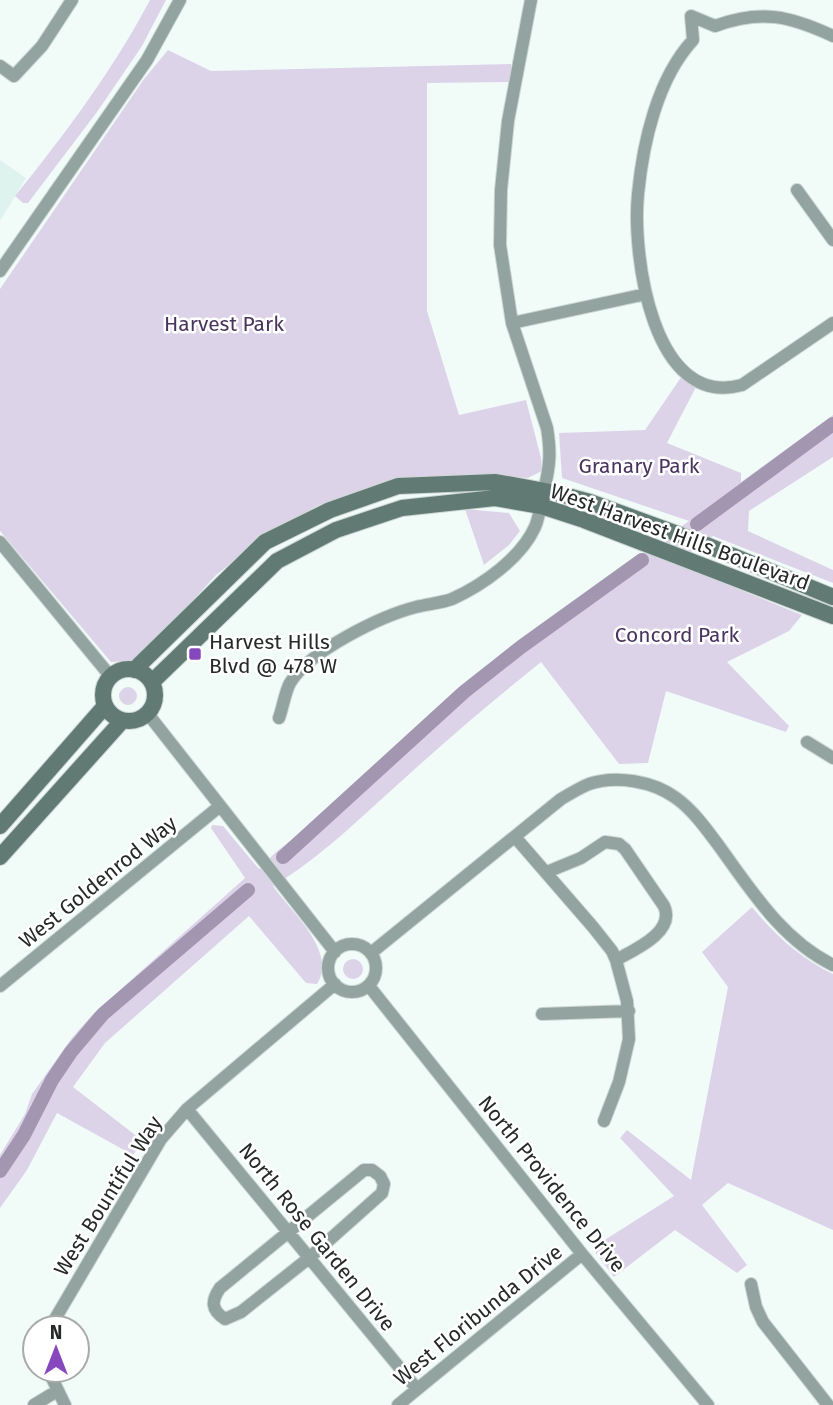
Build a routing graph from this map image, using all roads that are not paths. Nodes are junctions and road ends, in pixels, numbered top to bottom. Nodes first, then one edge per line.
1 (72, 0) edge
2 (180, 0) edge
3 (531, 0) edge
4 (833, 36) edge
5 (0, 66) edge
6 (797, 190) dead end
7 (833, 240) edge
8 (0, 271) edge
9 (646, 294) junction
10 (512, 323) junction
11 (833, 323) edge
12 (543, 498) junction
13 (0, 542) edge
14 (833, 597) edge
15 (833, 616) edge
16 (134, 670) junction
17 (111, 677) junction
18 (152, 682) junction
19 (105, 706) junction
20 (148, 714) junction
21 (279, 718) dead end
22 (121, 721) junction
23 (807, 742) dead end
24 (833, 758) edge
25 (220, 806) junction
26 (0, 826) edge
27 (515, 838) junction
28 (0, 857) edge
29 (548, 872) junction
30 (335, 952) junction
31 (371, 953) junction
32 (616, 960) junction
33 (833, 965) edge
34 (335, 984) junction
35 (0, 986) edge
36 (369, 986) junction
37 (629, 1011) junction
38 (542, 1014) dead end
39 (187, 1109) junction
40 (604, 1121) dead end
41 (287, 1232) junction
42 (582, 1254) junction
43 (309, 1258) junction
44 (751, 1284) dead end
45 (59, 1314) edge
46 (54, 1384) edge
47 (417, 1389) junction
48 (57, 1391) junction
49 (34, 1405) edge
50 (65, 1405) edge
51 (398, 1405) edge
52 (708, 1405) edge
53 (828, 1405) edge

1 - 5 street
2 - 8 street
3 - 10 street
4 - 9 street
6 - 7 street
9 - 10 street
9 - 11 street
10 - 12 street
12 - 14 street, West Harvest Hills Boulevard
12 - 15 street, West Harvest Hills Boulevard
12 - 16 street, West Harvest Hills Boulevard
12 - 18 street, West Harvest Hills Boulevard
12 - 21 street
13 - 17 street
16 - 17 street
16 - 18 street
17 - 19 street
18 - 20 street
19 - 22 street
19 - 26 street
20 - 22 street
20 - 25 street
22 - 28 street
23 - 24 street
25 - 30 street
25 - 35 street, West Goldenrod Way
27 - 29 street
27 - 31 street
27 - 33 street
29 - 32 street
29 - 32 street
30 - 31 street
30 - 34 street
31 - 36 street
32 - 37 street
34 - 36 street
34 - 39 street, West Bountiful Way
36 - 42 street, North Providence Drive
37 - 38 street
37 - 40 street
39 - 41 street, North Rose Garden Drive
39 - 45 street, West Bountiful Way
41 - 43 street, North Rose Garden Drive
41 - 43 street
41 - 43 street
42 - 47 street, West Floribunda Drive
42 - 52 street, North Providence Drive
43 - 47 street, North Rose Garden Drive
44 - 53 street
46 - 48 street
47 - 51 street, West Floribunda Drive
48 - 49 street
48 - 50 street

